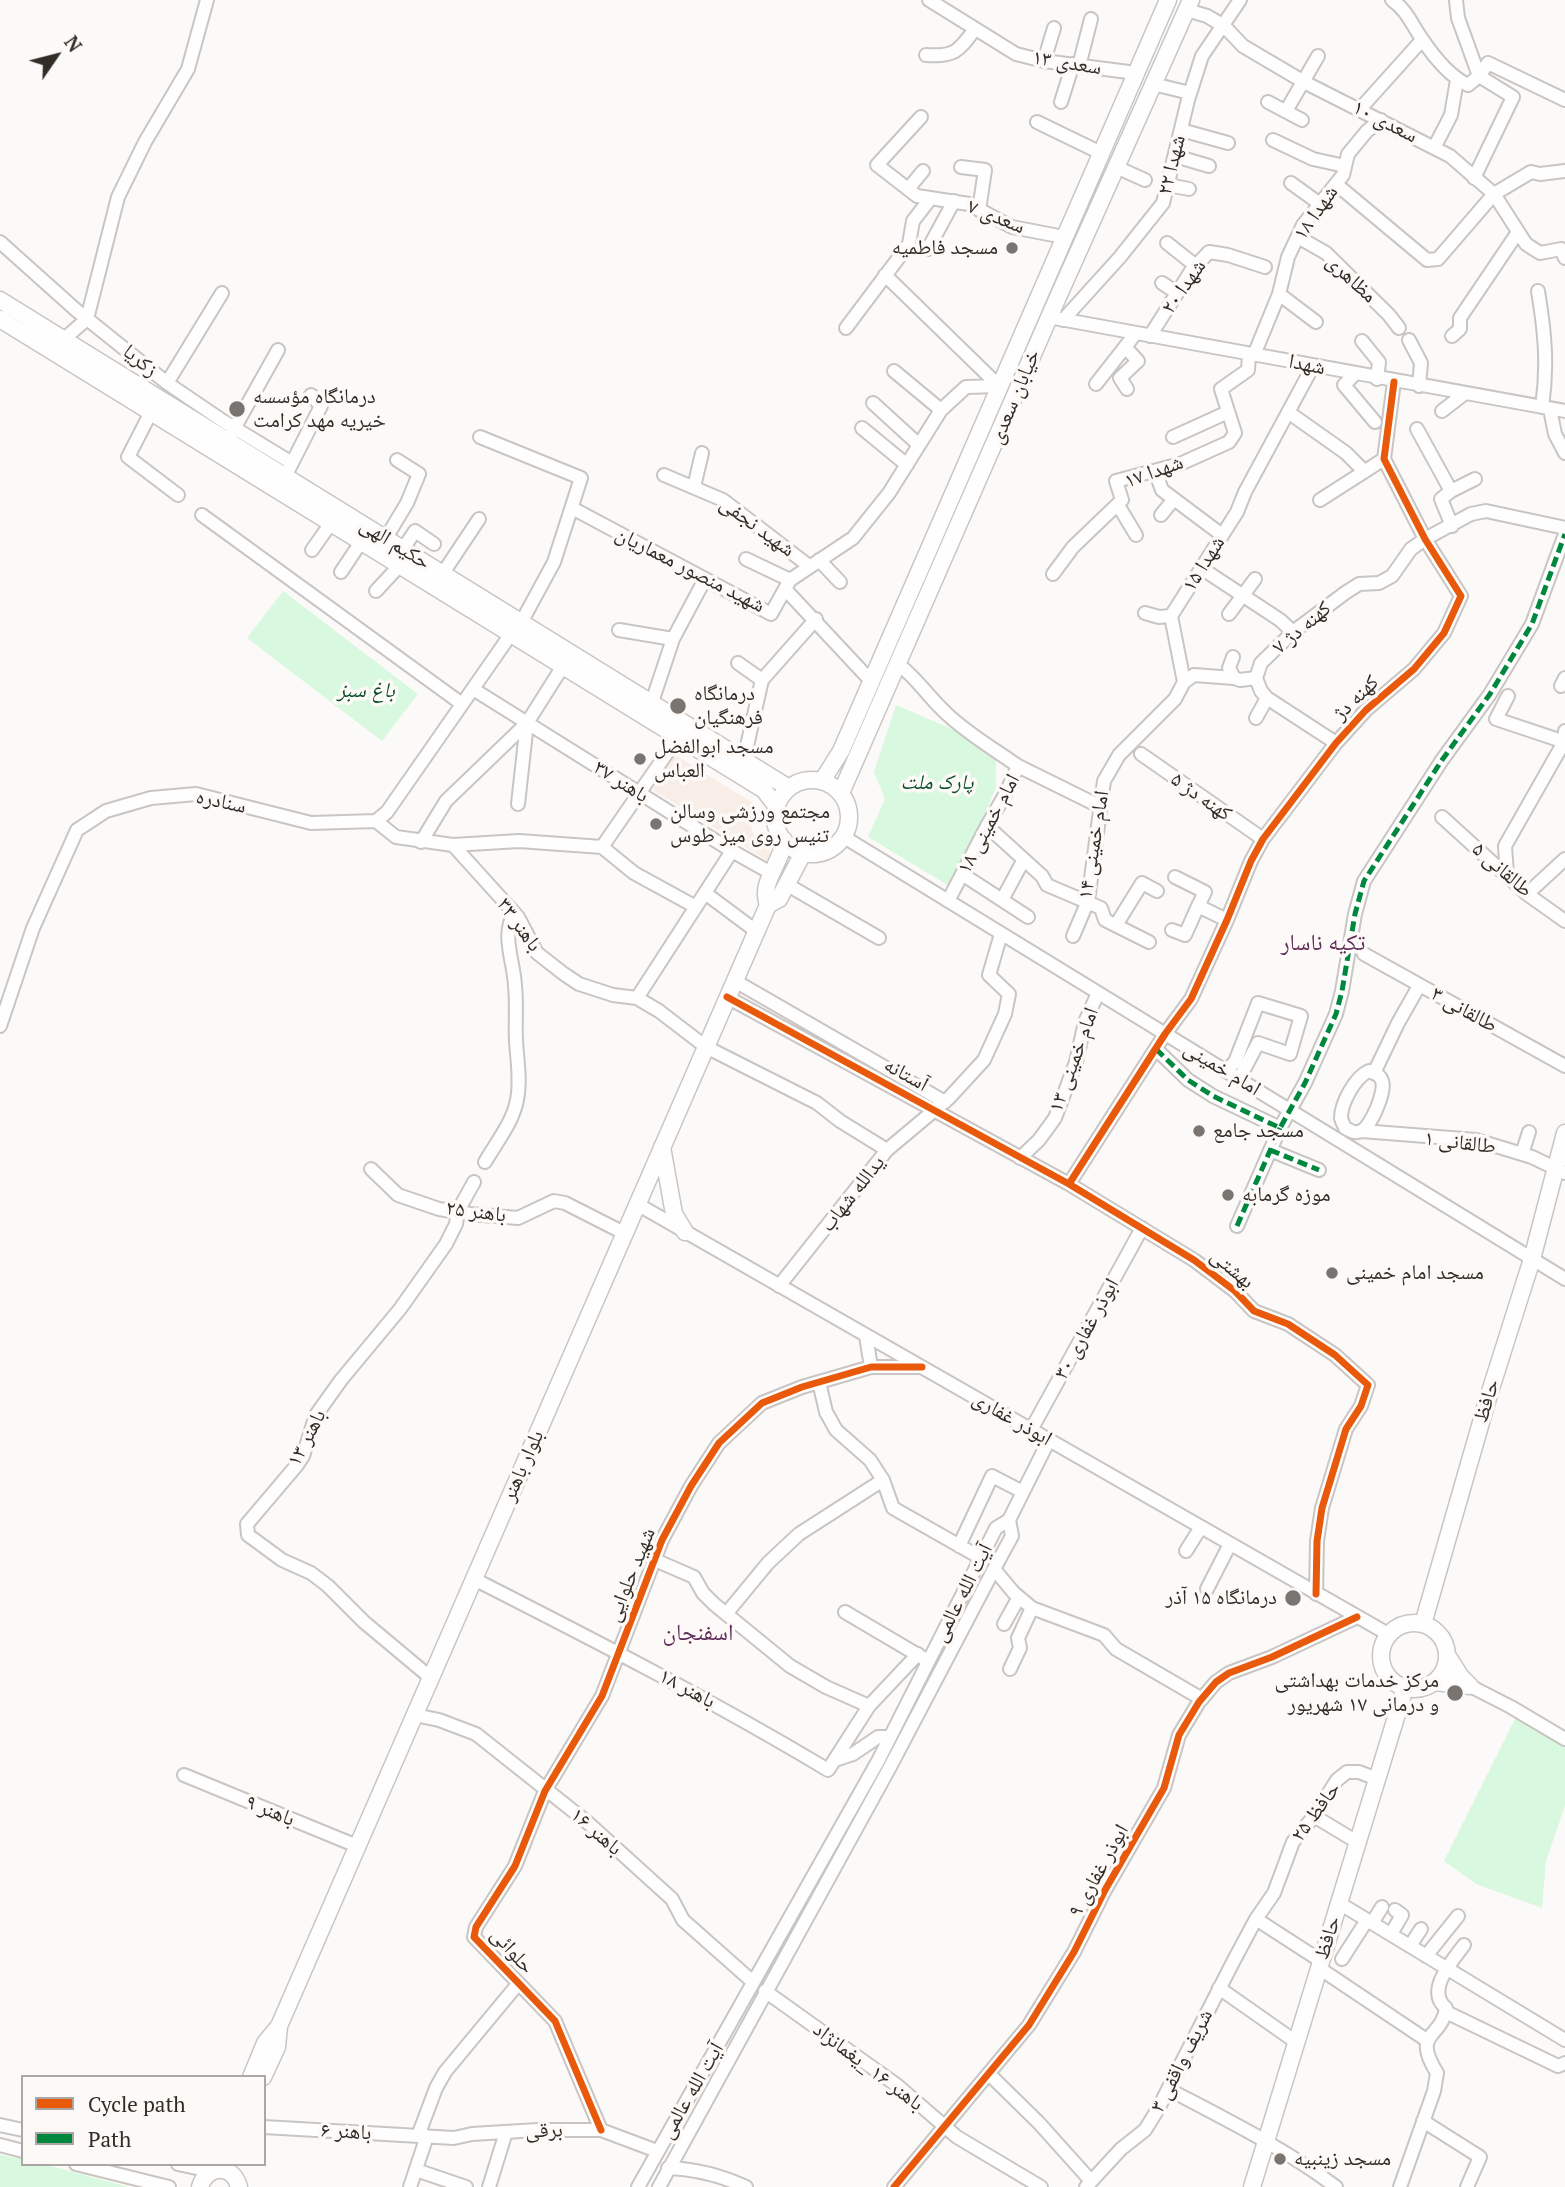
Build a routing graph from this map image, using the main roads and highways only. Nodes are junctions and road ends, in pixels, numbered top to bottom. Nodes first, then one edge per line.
1 (1168, 0) edge
2 (1189, 5) edge
3 (1159, 20) junction
4 (1179, 28) junction
5 (1150, 40) junction
6 (1170, 48) junction
7 (0, 300) edge
8 (0, 319) edge
9 (227, 441) junction
10 (516, 628) junction
11 (861, 706) junction
12 (877, 712) junction
13 (822, 781) junction
14 (768, 783) junction
15 (789, 788) junction
16 (841, 793) junction
17 (776, 807) junction
18 (784, 840) junction
19 (803, 853) junction
20 (768, 905) junction
21 (1565, 1133) edge
22 (662, 1147) junction
23 (1560, 1170) edge
24 (685, 1232) road end
25 (1423, 1624) junction
26 (1447, 1655) junction
27 (1435, 1682) junction
28 (1405, 1688) junction
29 (279, 2026) junction
30 (251, 2075) edge
31 (264, 2075) edge
32 (215, 2168) edge
33 (238, 2178) edge
34 (200, 2187) edge
35 (1252, 2187) edge

1 - 3 main road, خیابان سعدی
2 - 4 main road, خیابان سعدی
3 - 4 main road
3 - 5 main road, خیابان سعدی
4 - 6 main road, خیابان سعدی
5 - 6 main road
5 - 11 main road, خیابان سعدی
6 - 12 main road, خیابان سعدی
7 - 9 main road, حکیم الهی
8 - 9 main road, حکیم الهی
9 - 10 main road, حکیم الهی
9 - 10 main road, حکیم الهی
10 - 14 main road, حکیم الهی
10 - 14 main road, حکیم الهی
11 - 12 main road
11 - 13 main road, خیابان سعدی
12 - 16 main road, خیابان سعدی
13 - 15 main road
13 - 16 main road
14 - 15 main road, حکیم الهی
14 - 17 main road, حکیم الهی
15 - 17 main road
16 - 19 main road
17 - 18 main road
18 - 19 main road
18 - 20 main road
19 - 20 main road
20 - 22 main road, بلوار باهنر
21 - 23 main road, حافظ
22 - 24 main road
22 - 29 main road, بلوار باهنر
23 - 25 main road, حافظ
25 - 26 main road
25 - 28 main road
26 - 27 main road
26 - 27 main road
27 - 28 main road
28 - 35 main road, حافظ
29 - 30 main road, بلوار باهنر
29 - 31 main road, بلوار باهنر
32 - 33 main road
32 - 34 main road

